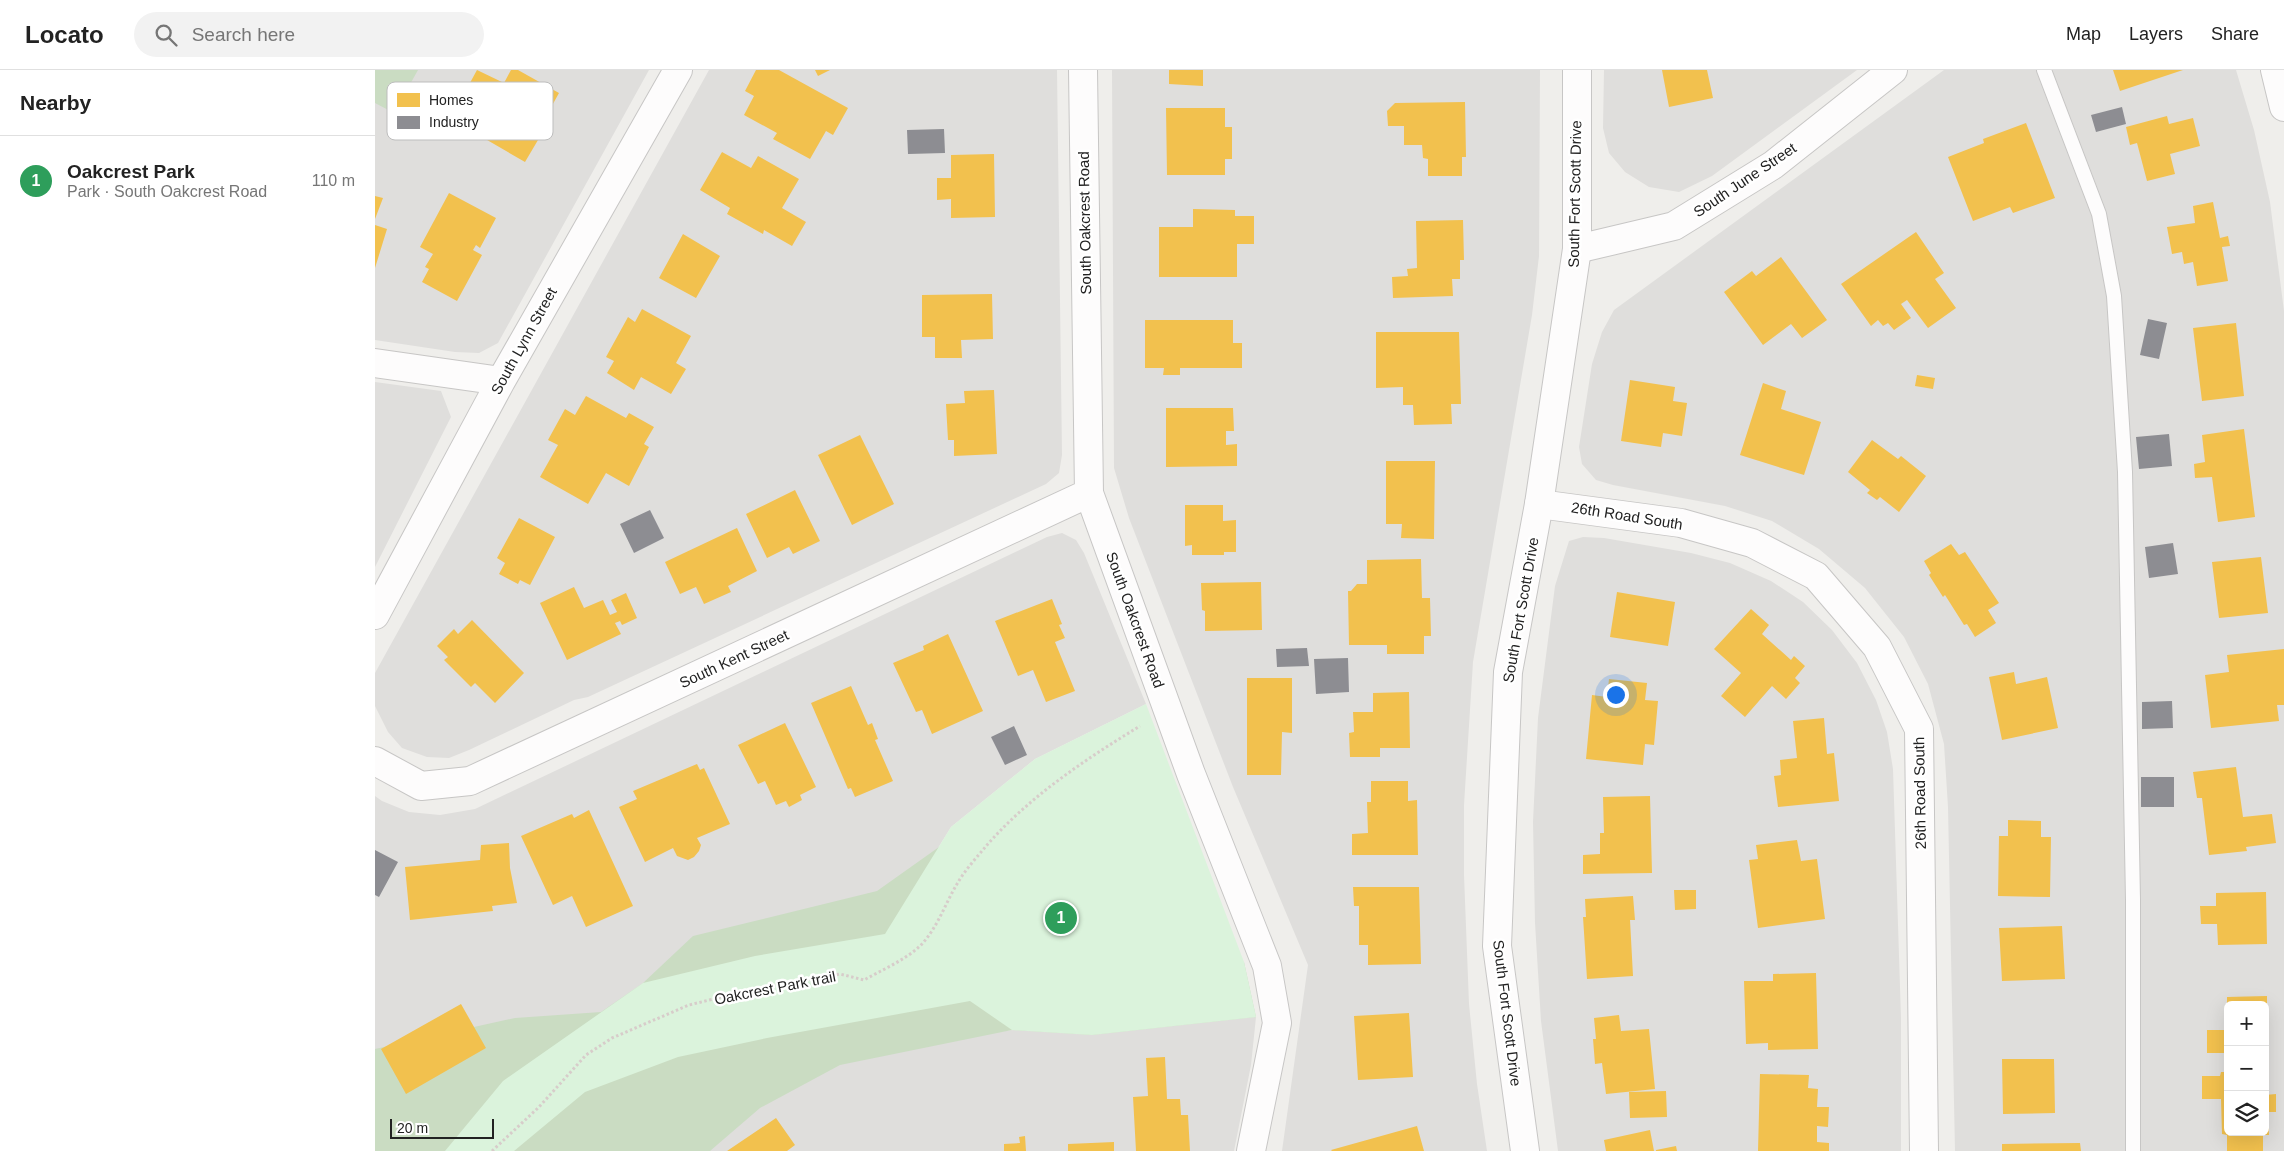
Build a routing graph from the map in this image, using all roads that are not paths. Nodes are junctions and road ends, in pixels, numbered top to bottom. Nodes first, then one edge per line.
1 (678, 70) edge
2 (1083, 70) edge
3 (1577, 70) edge
4 (1893, 70) edge
5 (2044, 70) edge
6 (2275, 70) edge
7 (2284, 106) edge
8 (1577, 249) junction
9 (375, 362) edge
10 (501, 381) junction
11 (1089, 494) junction
12 (1539, 504) junction
13 (375, 615) edge
14 (375, 761) edge
15 (1251, 1151) edge
16 (1525, 1151) edge
17 (1924, 1151) edge
18 (2133, 1151) edge

1 - 10 street, South Lynn Street
2 - 11 street, South Oakcrest Road
3 - 8 street, South Fort Scott Drive
4 - 8 street, South June Street
5 - 18 lane
6 - 7 street
8 - 12 street, South Fort Scott Drive
9 - 10 street
10 - 13 street, South Lynn Street
11 - 14 street, South Kent Street
11 - 15 street, South Oakcrest Road
12 - 16 street, South Fort Scott Drive
12 - 17 street, 26th Road South

